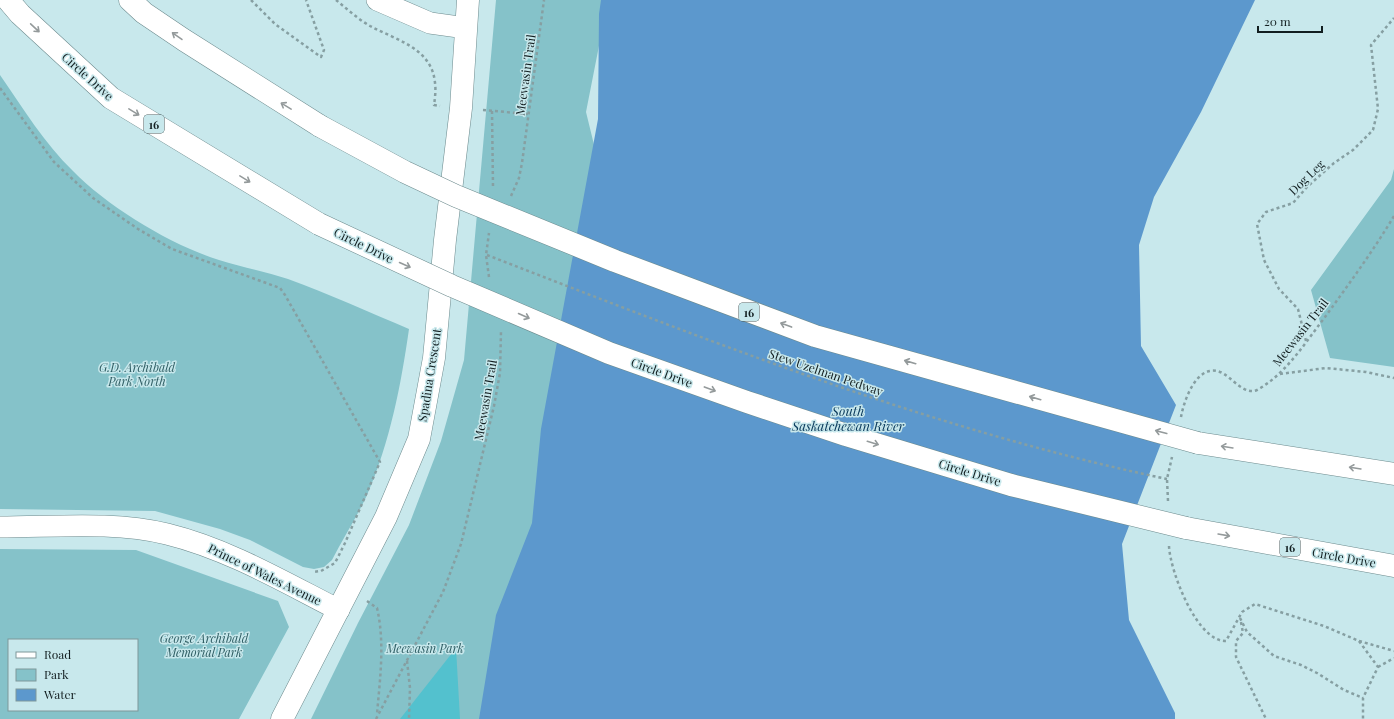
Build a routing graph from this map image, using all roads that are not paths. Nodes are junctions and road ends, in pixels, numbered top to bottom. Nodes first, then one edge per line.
1 (8, 0) edge
2 (130, 0) edge
3 (377, 0) edge
4 (468, 0) edge
5 (466, 28) junction
6 (1394, 474) edge
7 (0, 527) edge
8 (1394, 566) edge
9 (344, 601) junction
10 (282, 719) edge

1 -> 8 main road, Circle Drive / 16, bridge
6 -> 2 main road, 16, bridge
3 - 5 street
4 - 5 main road, Spadina Crescent
5 - 9 main road, Spadina Crescent
7 - 9 street, Prince of Wales Avenue
9 - 10 main road, Spadina Crescent

